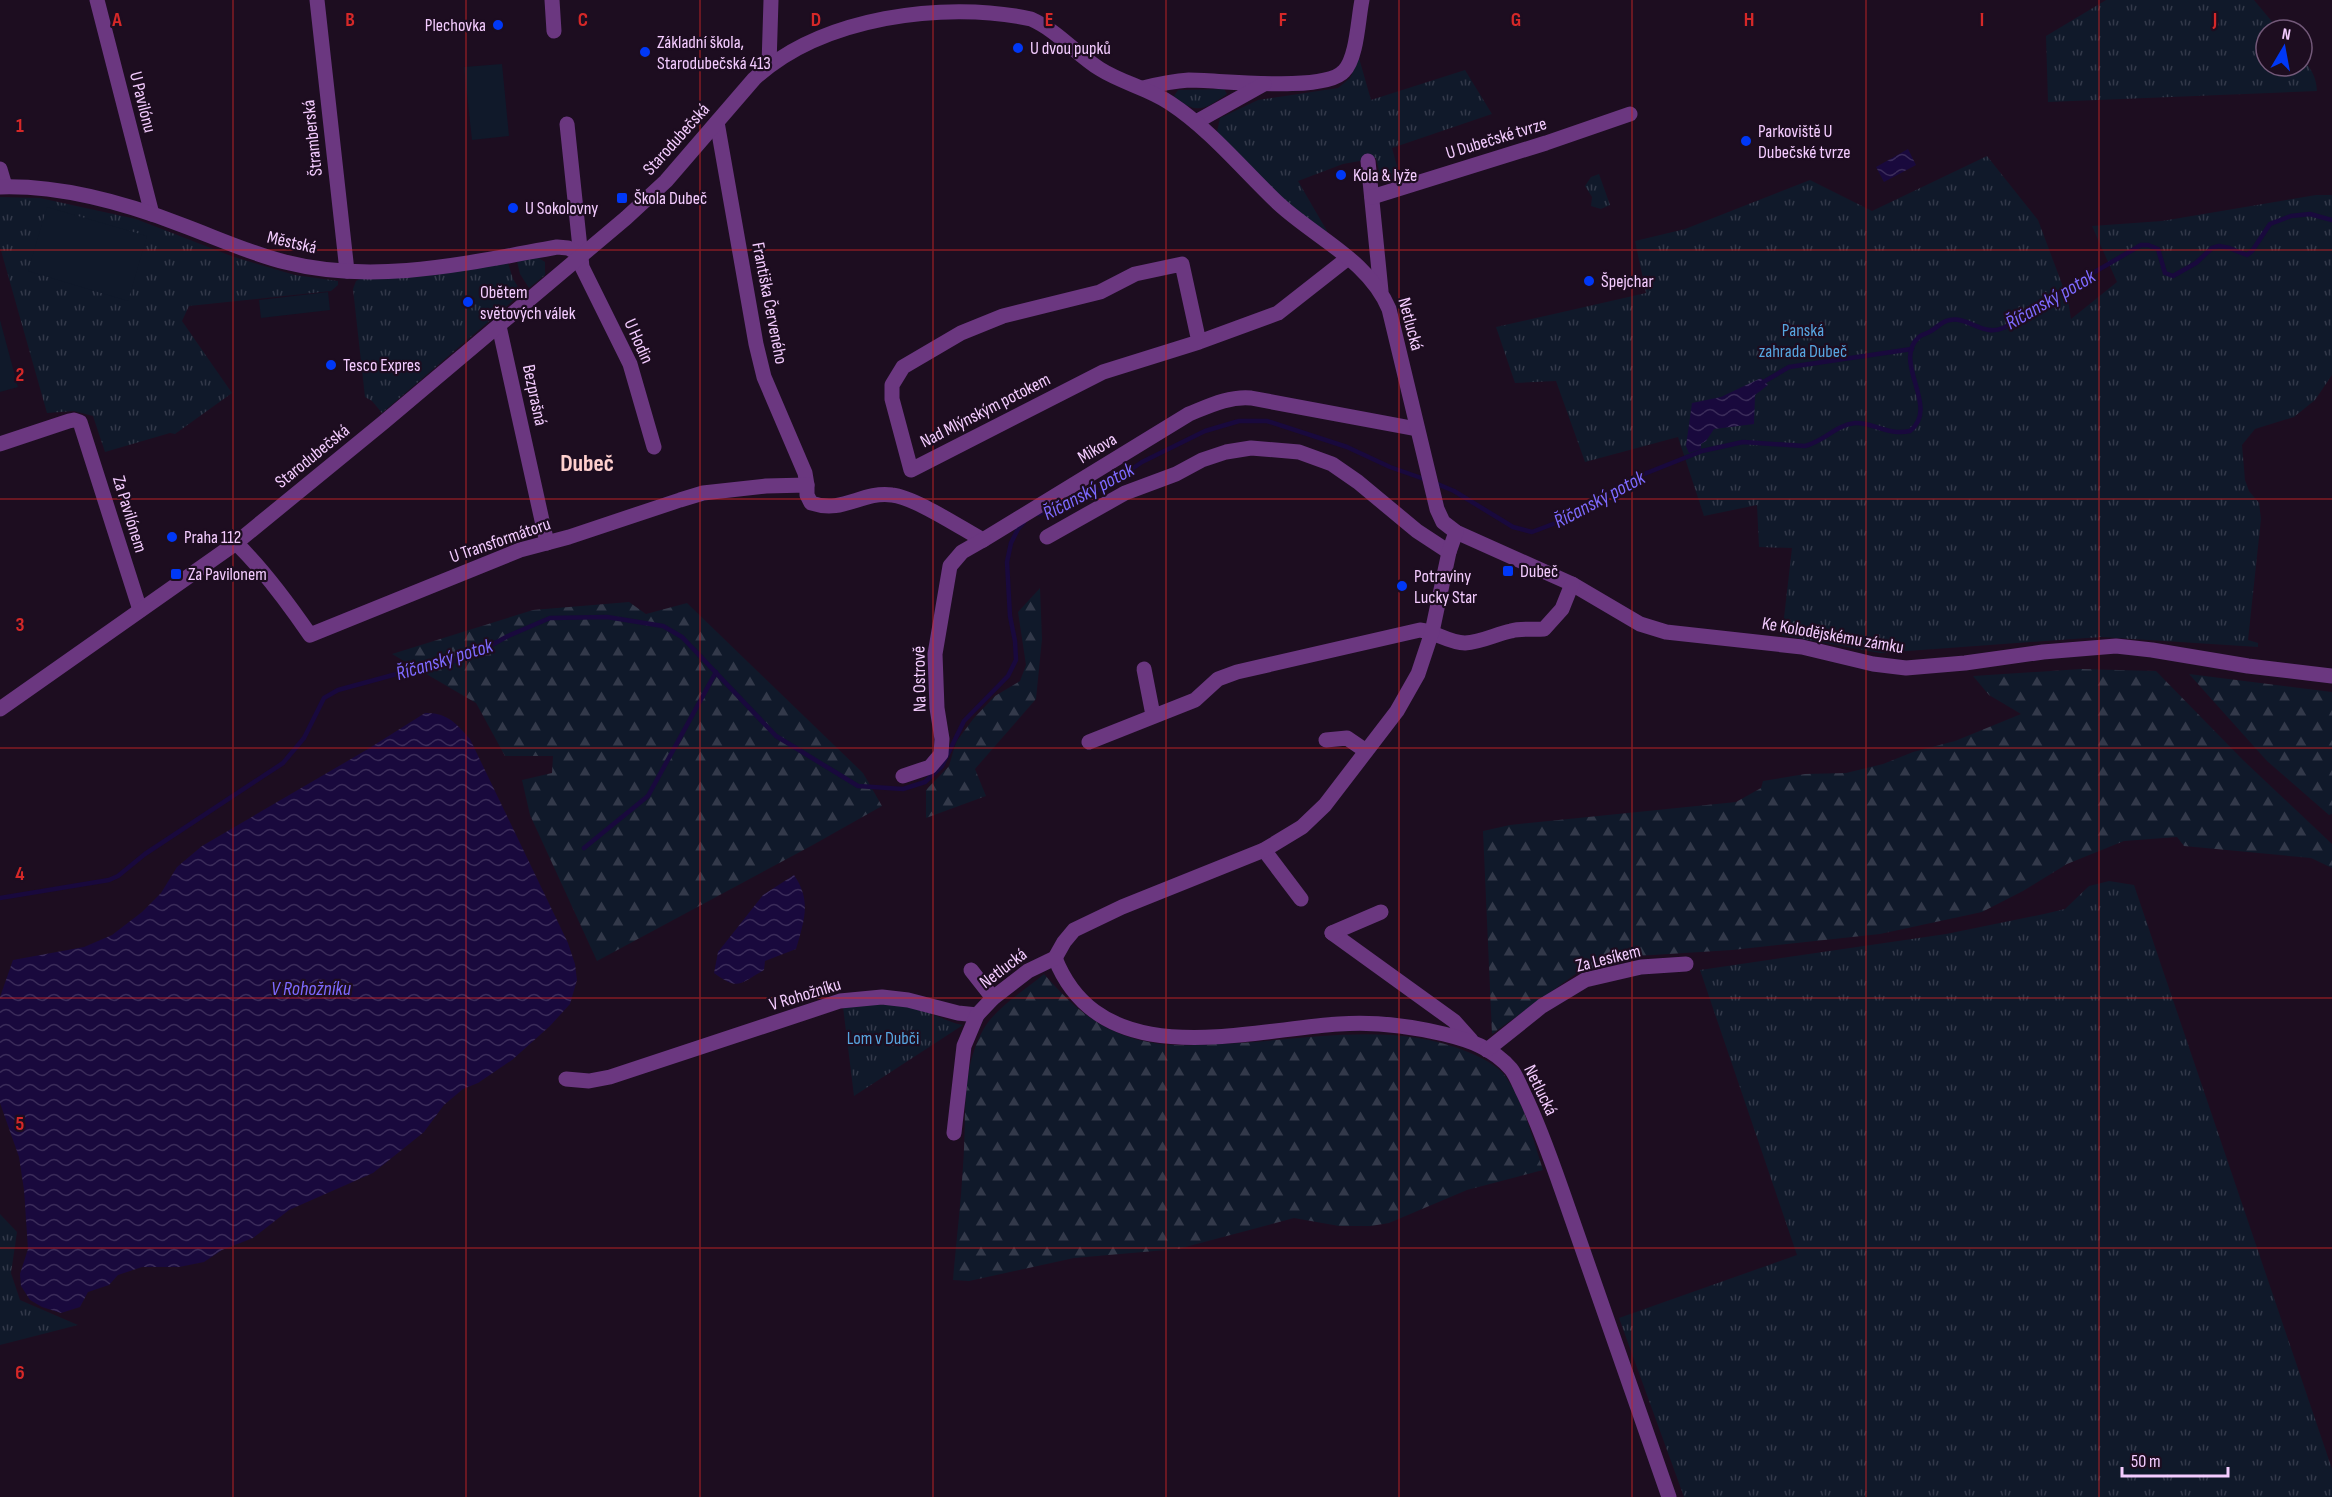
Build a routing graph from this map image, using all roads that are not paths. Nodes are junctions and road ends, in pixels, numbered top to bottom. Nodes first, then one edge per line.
1 (97, 0) edge
2 (317, 0) edge
3 (552, 0) edge
4 (771, 0) edge
5 (1362, 0) edge
6 (956, 1) edge
7 (554, 31) dead end
8 (769, 64) junction
9 (1265, 83) junction
10 (1143, 88) junction
11 (1629, 114) dead end
12 (717, 122) junction
13 (1196, 122) junction
14 (567, 124) dead end
15 (1368, 161) dead end
16 (0, 169) edge
17 (3, 187) edge
18 (1372, 197) junction
19 (152, 214) junction
20 (582, 255) junction
21 (1348, 258) junction
22 (347, 271) junction
23 (1381, 291) junction
24 (499, 326) junction
25 (1199, 342) junction
26 (1417, 429) junction
27 (0, 444) edge
28 (654, 447) dead end
29 (807, 485) junction
30 (1456, 532) junction
31 (1047, 537) dead end
32 (983, 540) junction
33 (236, 543) junction
34 (547, 543) junction
35 (1449, 552) junction
36 (1572, 584) junction
37 (140, 610) junction
38 (1432, 632) junction
39 (1144, 669) dead end
40 (2332, 676) edge
41 (0, 709) edge
42 (1153, 715) junction
43 (1326, 740) dead end
44 (1089, 742) dead end
45 (1366, 751) junction
46 (903, 776) dead end
47 (1264, 850) junction
48 (1301, 899) dead end
49 (1381, 912) dead end
50 (1055, 958) junction
51 (1686, 964) dead end
52 (971, 970) dead end
53 (993, 998) junction
54 (977, 1015) junction
55 (1470, 1040) junction
56 (1487, 1050) junction
57 (566, 1079) dead end
58 (954, 1133) dead end
59 (1669, 1497) edge

1 - 19 street, U Pavilónu
2 - 22 street, Štramberská
3 - 7 street
4 - 8 street
5 - 9 street
6 - 8 street, Starodubečská
6 - 10 street, Starodubečská
8 - 12 street, Starodubečská
9 - 10 street
9 - 13 street
10 - 13 street, Netlucká
11 - 18 street, U Dubečské tvrze
12 - 20 street, Starodubečská
12 - 29 street, Františka Červeného
13 - 21 street, Netlucká
14 - 20 street, U Hodin
15 - 18 street
16 - 17 street
17 - 19 street, Městská
18 - 23 street
19 - 22 street, Městská
20 - 22 street, Městská
20 - 24 street, Starodubečská
20 - 28 street, U Hodin
21 - 23 street, Netlucká
21 - 25 street, Nad Mlýnským potokem
23 - 26 street, Netlucká
24 - 33 street, Starodubečská
24 - 34 street, Bezprašná
25 - 25 street, Nad Mlýnským potokem
26 - 30 street, Netlucká
26 - 32 street, Mikova
27 - 37 street, Za Pavilónem
29 - 32 street
29 - 34 street, U Transformátoru
30 - 35 street, Netlucká
30 - 36 street, Ke Kolodějskému zámku
31 - 35 street
32 - 46 street, Na Ostrově
33 - 34 street, U Transformátoru
33 - 37 street, Starodubečská
35 - 38 street, Netlucká
36 - 38 street
36 - 40 street, Ke Kolodějskému zámku
37 - 41 street, Starodubečská
38 - 42 street
38 - 45 street, Netlucká
39 - 42 street
42 - 44 street
43 - 45 street
45 - 47 street, Netlucká
47 - 48 street
47 - 50 street, Netlucká
49 - 55 street
50 - 53 street, Netlucká
50 - 55 street, Netlucká
51 - 56 street, Za Lesíkem
52 - 53 street
53 - 54 street, Netlucká
54 - 57 street, V Rohožníku
54 - 58 street
55 - 56 street, Netlucká
56 - 59 street, Netlucká

